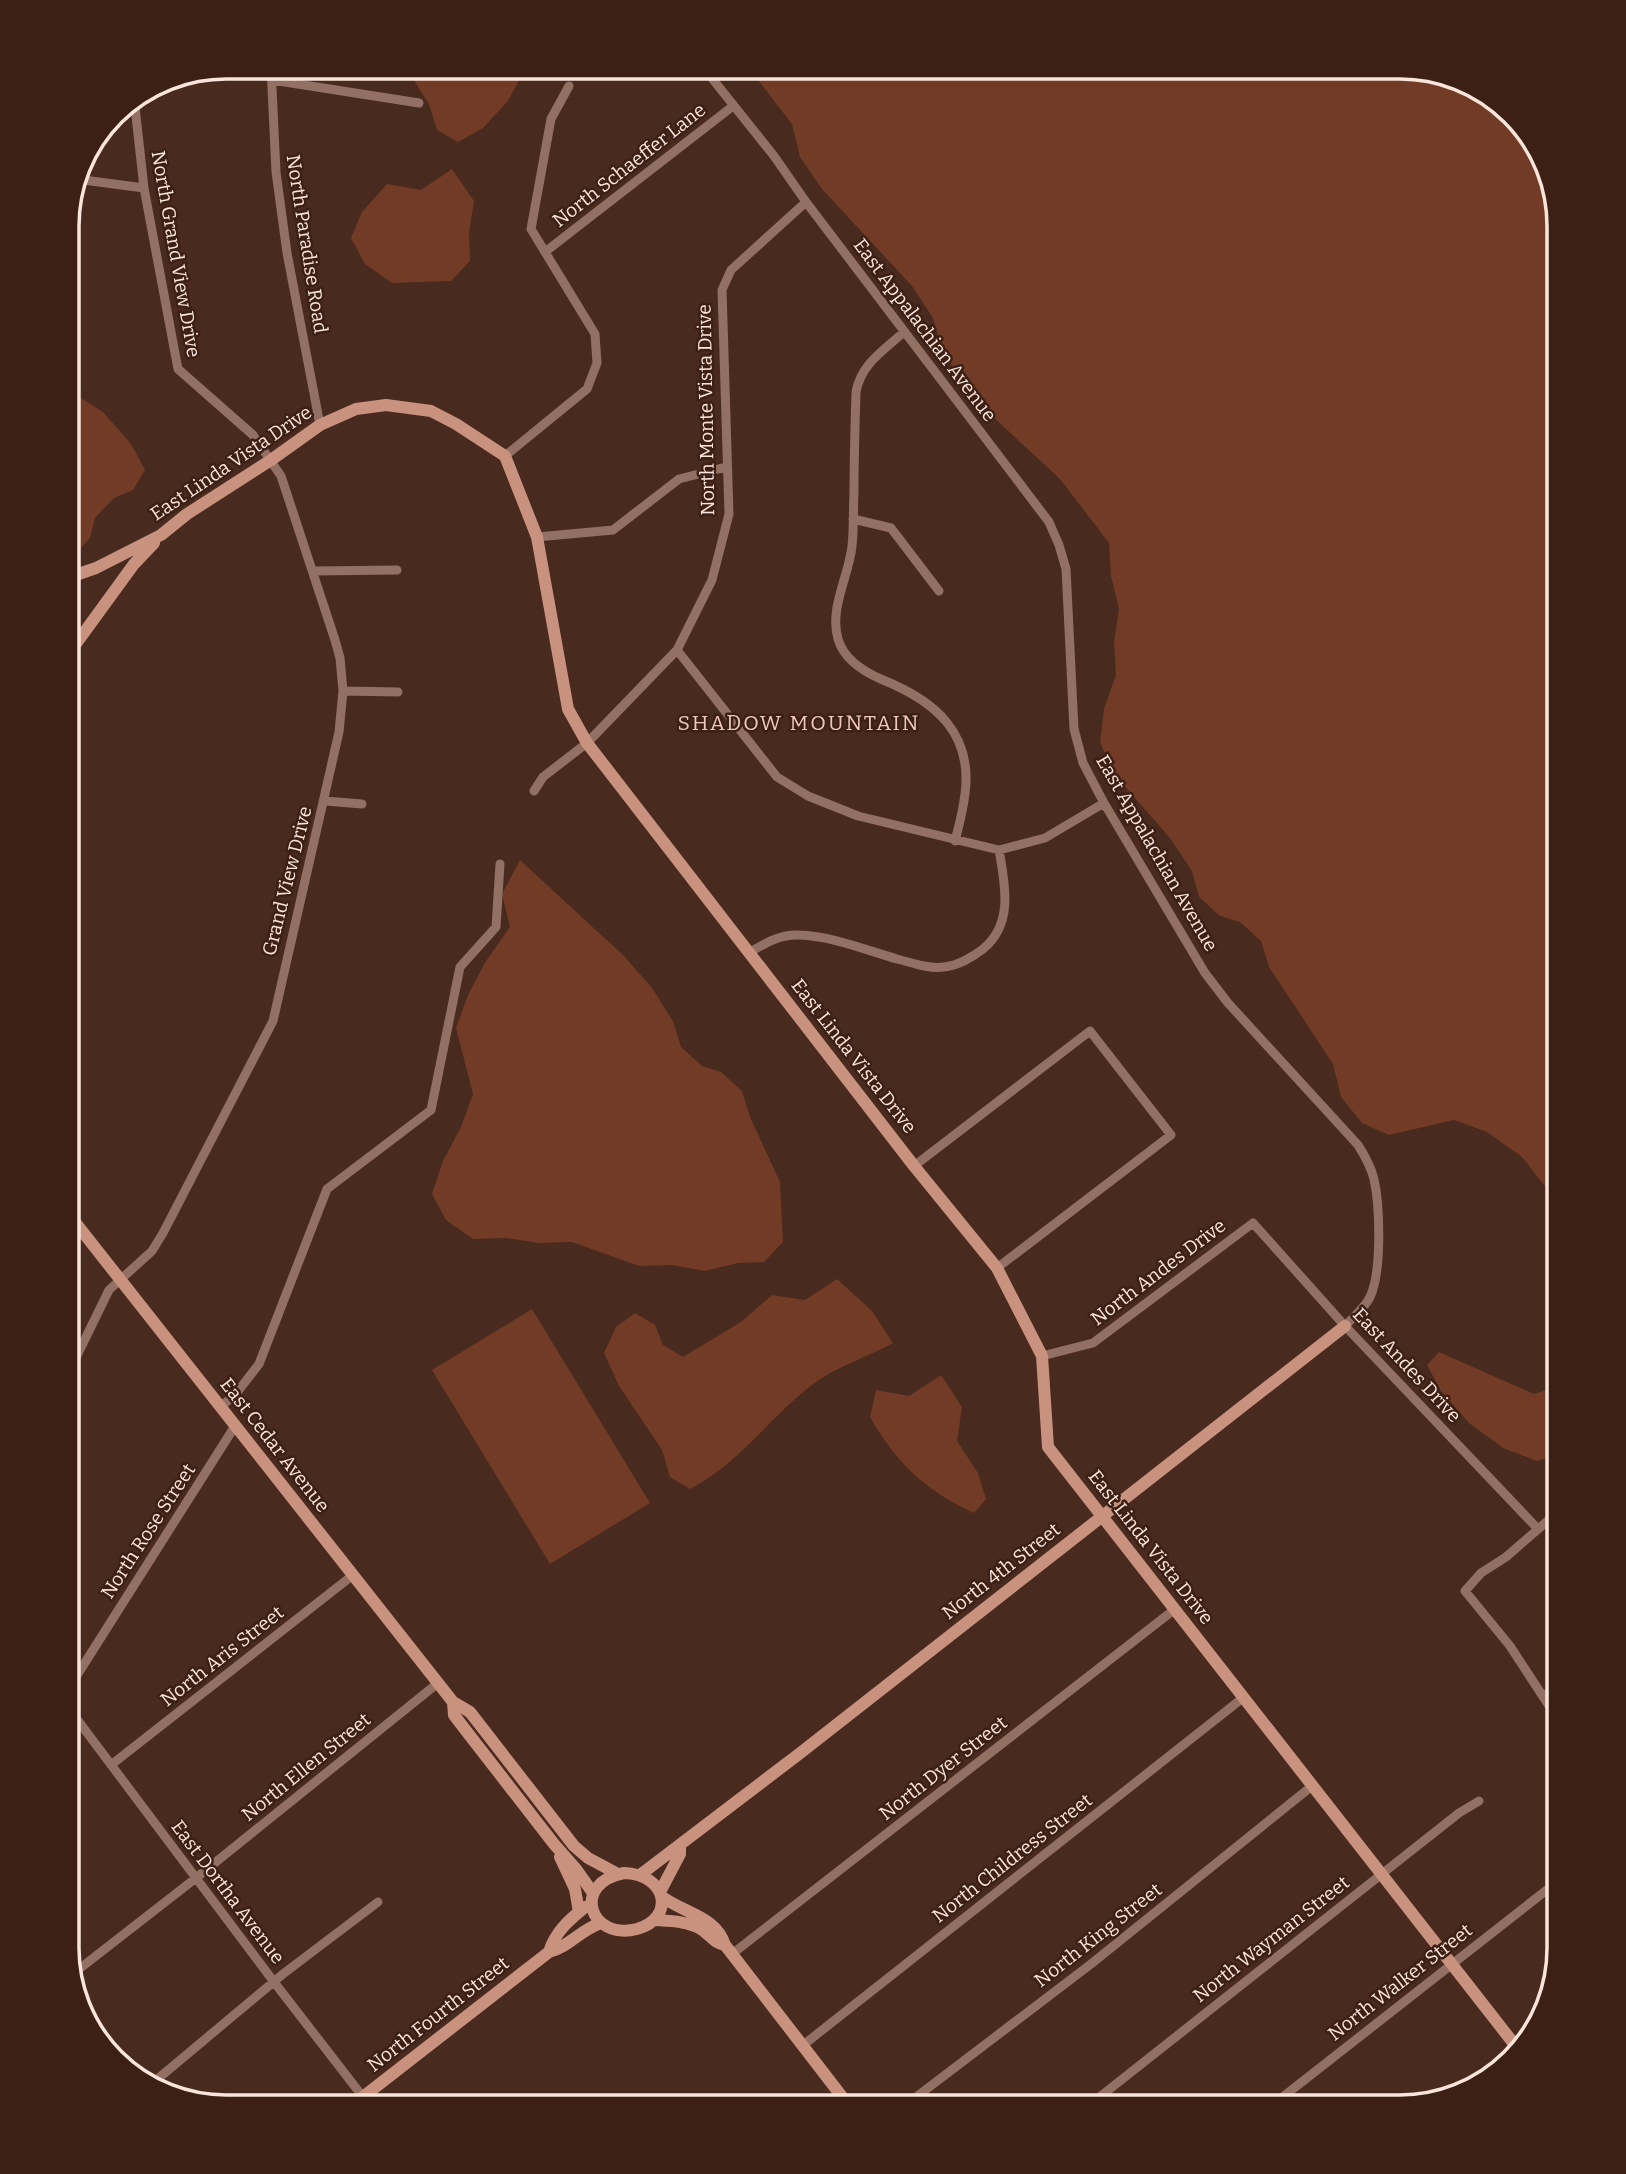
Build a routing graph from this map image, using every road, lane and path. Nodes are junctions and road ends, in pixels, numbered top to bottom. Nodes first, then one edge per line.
1 (713, 79) edge
2 (272, 80) joint
3 (569, 86) dead end
4 (419, 103) dead end
5 (733, 106) junction
6 (135, 110) edge
7 (86, 180) edge
8 (144, 188) junction
9 (806, 202) junction
10 (545, 253) junction
11 (904, 332) junction
12 (320, 425) junction
13 (505, 456) junction
14 (271, 460) junction
15 (726, 467) junction
16 (853, 519) junction
17 (161, 535) junction
18 (537, 537) junction
19 (397, 570) dead end
20 (314, 571) junction
21 (79, 574) edge
22 (939, 591) dead end
23 (79, 640) edge
24 (677, 650) junction
25 (343, 691) junction
26 (398, 692) dead end
27 (587, 743) junction
28 (534, 790) dead end
29 (325, 801) junction
30 (1104, 803) junction
31 (362, 804) dead end
32 (956, 841) junction
33 (999, 850) junction
34 (500, 864) dead end
35 (750, 952) junction
36 (914, 1166) junction
37 (1253, 1223) joint
38 (79, 1227) edge
39 (997, 1268) junction
40 (121, 1279) junction
41 (1345, 1326) junction
42 (79, 1351) edge
43 (1042, 1356) junction
44 (220, 1407) junction
45 (235, 1426) junction
46 (1102, 1517) junction
47 (1547, 1521) edge
48 (1538, 1529) junction
49 (353, 1575) junction
50 (1175, 1609) junction
51 (79, 1671) edge
52 (438, 1683) junction
53 (1547, 1694) edge
54 (1544, 1696) junction
55 (1244, 1697) junction
56 (1547, 1701) edge
57 (453, 1702) junction
58 (79, 1723) edge
59 (111, 1765) junction
60 (1312, 1786) junction
61 (1479, 1801) dead end
62 (554, 1844) junction
63 (680, 1847) junction
64 (618, 1874) junction
65 (1382, 1874) junction
66 (640, 1875) junction
67 (196, 1878) junction
68 (1547, 1890) edge
69 (660, 1894) junction
70 (592, 1898) junction
71 (378, 1902) dead end
72 (579, 1912) junction
73 (654, 1920) junction
74 (601, 1923) junction
75 (729, 1950) junction
76 (549, 1952) junction
77 (1452, 1963) junction
78 (80, 1968) edge
79 (274, 1982) junction
80 (1513, 2042) edge
81 (802, 2046) junction
82 (158, 2079) edge
83 (361, 2095) edge
84 (366, 2095) edge
85 (840, 2095) edge
86 (920, 2095) edge
87 (1103, 2095) edge
88 (1286, 2095) edge

1 - 5 street, East Appalachian Avenue
2 - 4 street
2 - 12 street, North Paradise Road
3 - 10 street
5 - 9 street, East Appalachian Avenue
5 - 10 street, North Schaeffer Lane
6 - 8 street, North Grand View Drive
7 - 8 street
8 - 14 street, North Grand View Drive
9 - 11 street, East Appalachian Avenue
9 - 15 street, North Monte Vista Drive
10 - 13 street
11 - 16 street
11 - 30 street, East Appalachian Avenue
12 - 13 street, East Linda Vista Drive
12 - 14 street, East Linda Vista Drive
13 - 18 street, East Linda Vista Drive
14 - 17 street, East Linda Vista Drive
14 - 20 street, Grand View Drive
15 - 18 street
15 - 24 street, North Monte Vista Drive
16 - 22 street
16 - 32 street
17 - 21 street, East Linda Vista Drive
17 - 23 street
18 - 27 street, East Linda Vista Drive
19 - 20 street
20 - 25 street, Grand View Drive
24 - 27 street, North Monte Vista Drive
24 - 32 street
25 - 26 street
25 - 29 street, Grand View Drive
27 - 28 street, North Monte Vista Drive
27 - 35 street, East Linda Vista Drive
29 - 31 street
29 - 40 street, Grand View Drive
30 - 33 street
30 - 41 street, East Appalachian Avenue
32 - 33 street
33 - 35 street
34 - 44 street
35 - 36 street, East Linda Vista Drive
36 - 39 street, East Linda Vista Drive
36 - 39 street
37 - 41 street, East Andes Drive
37 - 43 street, North Andes Drive
38 - 40 street, East Cedar Avenue
39 - 43 street, East Linda Vista Drive
40 - 42 street, Grand View Drive
40 - 44 street, East Cedar Avenue
41 - 46 street, North 4th Street
41 - 48 street, East Andes Drive
43 - 46 street, East Linda Vista Drive
44 - 45 street, East Cedar Avenue
45 - 49 street, East Cedar Avenue
45 - 51 street, North Rose Street
46 - 50 street, East Linda Vista Drive
46 - 63 street, North 4th Street
47 - 48 street
48 - 54 street
49 - 52 street, East Cedar Avenue
49 - 59 street, North Aris Street
50 - 55 street, East Linda Vista Drive
50 - 75 street, North Dyer Street
52 - 57 street, East Cedar Avenue
52 - 67 street, North Ellen Street
53 - 54 street
54 - 56 street
55 - 60 street, East Linda Vista Drive
55 - 81 street, North Childress Street
57 - 62 street, East Cedar Avenue
57 - 64 street, East Cedar Avenue
58 - 59 street, East Dortha Avenue
59 - 67 street, East Dortha Avenue
60 - 65 street, East Linda Vista Drive
60 - 86 street, North King Street
61 - 65 street, North Wayman Street
62 - 70 street, East Cedar Avenue
62 - 72 street
63 - 66 street, North 4th Street
63 - 69 street, North 4th Street
64 - 66 street
64 - 70 street
65 - 77 street, East Linda Vista Drive
65 - 87 street, North Wayman Street
66 - 69 street
67 - 78 street, North Ellen Street
67 - 79 street, East Dortha Avenue
68 - 77 street, North Walker Street
69 - 73 street
69 - 75 street
70 - 72 street, North Fourth Street
70 - 74 street
71 - 79 street
72 - 76 street, North Fourth Street
73 - 74 street
73 - 75 street
74 - 76 street, North Fourth Street
75 - 81 street
76 - 84 street, North Fourth Street
77 - 80 street, East Linda Vista Drive
77 - 88 street, North Walker Street
79 - 82 street
79 - 83 street, East Dortha Avenue
81 - 85 street

